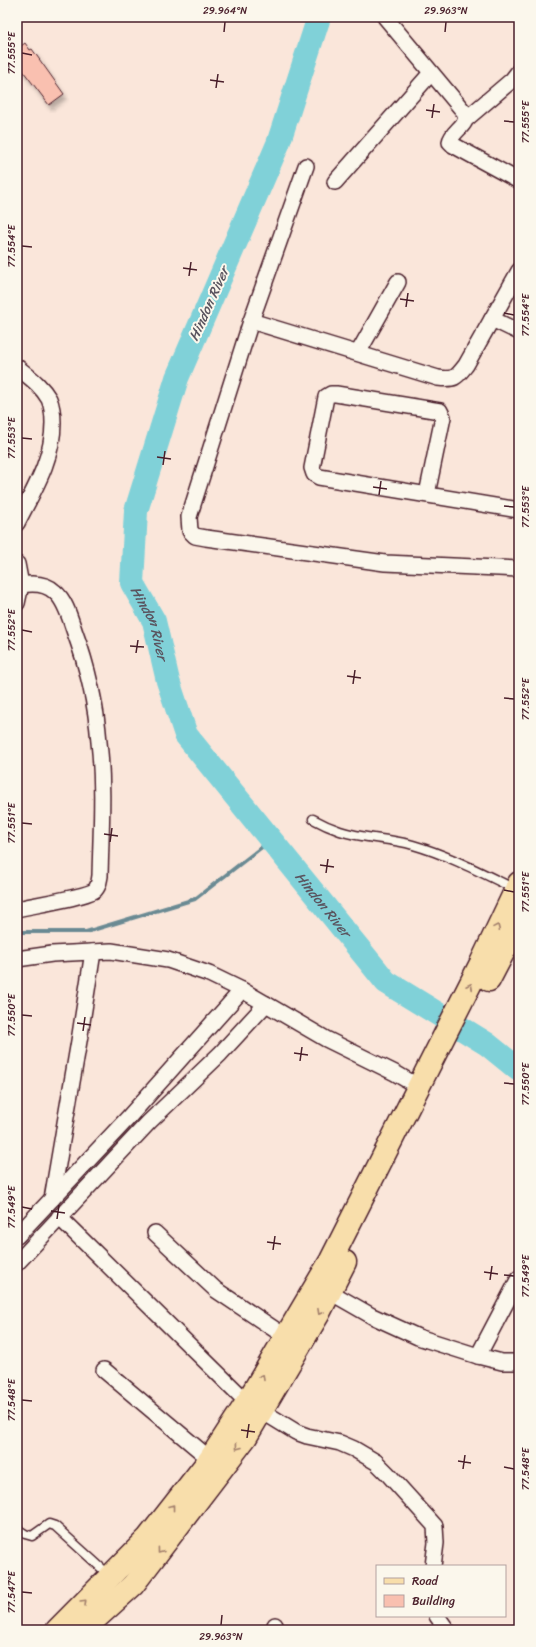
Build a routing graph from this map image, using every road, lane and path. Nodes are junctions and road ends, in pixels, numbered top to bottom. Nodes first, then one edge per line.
1 (385, 17) edge
2 (519, 71) edge
3 (431, 73) junction
4 (465, 120) junction
5 (306, 166) dead end
6 (519, 181) edge
7 (335, 182) dead end
8 (519, 271) edge
9 (398, 282) dead end
10 (492, 319) junction
11 (251, 321) junction
12 (519, 332) edge
13 (358, 353) junction
14 (17, 367) edge
15 (427, 494) junction
16 (519, 510) edge
17 (17, 523) edge
18 (17, 564) edge
19 (519, 569) edge
20 (21, 585) junction
21 (17, 603) edge
22 (312, 819) dead end
23 (517, 890) edge
24 (17, 909) edge
25 (519, 922) edge
26 (93, 952) junction
27 (17, 959) edge
28 (488, 966) junction
29 (254, 997) junction
30 (424, 1087) junction
31 (52, 1200) junction
32 (59, 1217) junction
33 (155, 1233) dead end
34 (17, 1236) edge
35 (347, 1243) junction
36 (17, 1263) edge
37 (519, 1278) edge
38 (330, 1292) junction
39 (286, 1337) junction
40 (478, 1356) junction
41 (519, 1362) edge
42 (104, 1370) dead end
43 (255, 1407) junction
44 (210, 1459) junction
45 (17, 1529) edge
46 (433, 1565) edge
47 (110, 1576) junction
48 (438, 1617) edge
49 (56, 1630) edge
50 (83, 1630) edge
51 (447, 1630) edge

1 - 3 street
2 - 4 street
3 - 4 street
3 - 7 street
4 - 6 street
5 - 11 street
8 - 10 street
9 - 13 street
10 - 12 street
10 - 13 street
11 - 13 street
11 - 19 street
14 - 17 street
15 - 15 street
15 - 16 street
18 - 20 street
20 - 21 street
20 - 24 street
22 - 23 lane
28 -> 23 main road
25 - 28 main road
26 - 27 street
26 - 29 street
26 - 31 street
28 - 30 main road
29 - 30 street
29 - 31 street
29 - 32 street
30 - 35 main road
31 - 34 street
32 - 36 street
32 - 43 street
33 - 39 street
35 - 38 main road
35 - 39 main road
37 - 40 street
38 - 40 street
38 -> 43 main road
43 -> 39 main road
40 - 41 street
42 - 44 street
43 - 44 main road
43 - 46 street
43 -> 50 main road
47 -> 44 main road
45 - 47 lane
49 -> 47 main road
48 - 51 street

